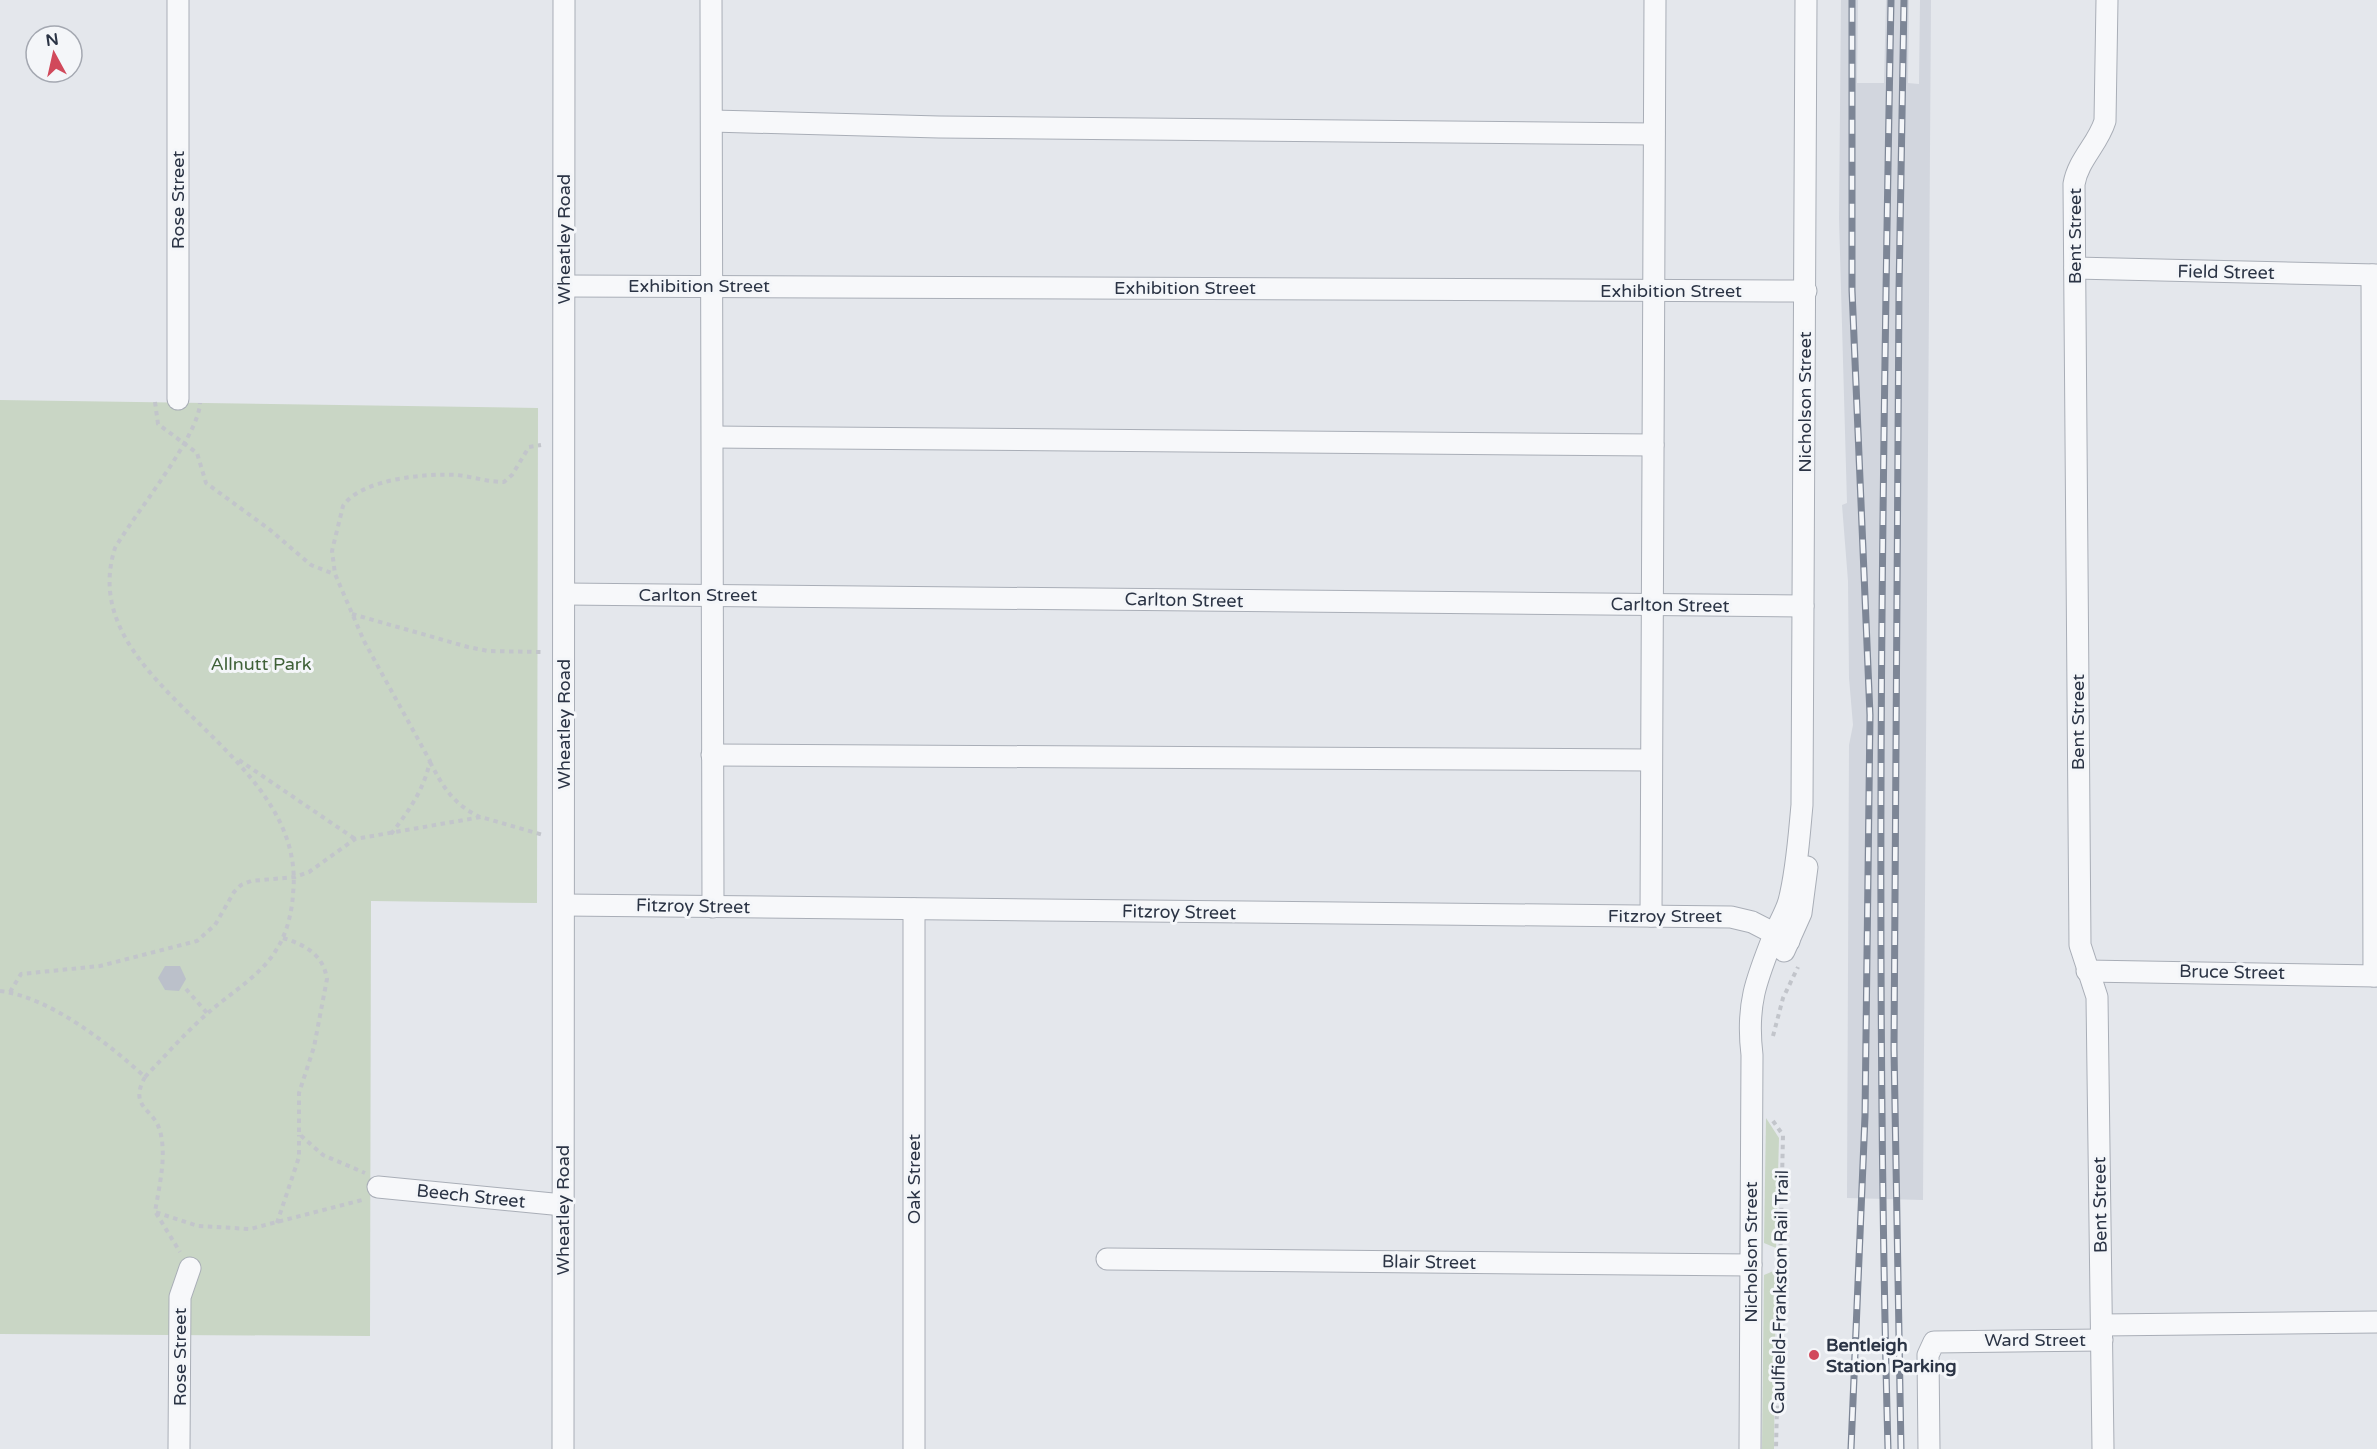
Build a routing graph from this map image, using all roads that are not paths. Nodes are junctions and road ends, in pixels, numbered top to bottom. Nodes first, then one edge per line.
1 (178, 0) edge
2 (564, 0) edge
3 (711, 0) edge
4 (1655, 0) edge
5 (1806, 0) edge
6 (2107, 0) edge
7 (712, 121) junction
8 (1654, 134) junction
9 (2075, 268) junction
10 (2374, 275) edge
11 (712, 285) junction
12 (564, 286) junction
13 (1654, 291) junction
14 (1806, 291) junction
15 (178, 399) dead end
16 (713, 437) junction
17 (1653, 445) junction
18 (565, 594) junction
19 (713, 595) junction
20 (1652, 604) junction
21 (1803, 606) junction
22 (712, 755) junction
23 (1651, 760) junction
24 (564, 905) junction
25 (713, 907) junction
26 (914, 909) junction
27 (1651, 916) junction
28 (1782, 937) junction
29 (2087, 971) junction
30 (2376, 976) edge
31 (378, 1187) road end
32 (563, 1205) junction
33 (1107, 1259) dead end
34 (1751, 1265) junction
35 (190, 1268) road end
36 (2377, 1322) edge
37 (2102, 1333) junction
38 (179, 1449) edge
39 (563, 1449) edge
40 (914, 1449) edge
41 (1750, 1449) edge
42 (1929, 1449) edge
43 (2103, 1449) edge

1 - 15 street, Rose Street
2 - 12 street, Wheatley Road
3 - 7 street
4 - 8 street
5 - 14 street, Nicholson Street
6 - 9 street, Bent Street
7 - 8 street
7 - 11 street
8 - 13 street
9 - 10 street, Field Street
9 - 29 street, Bent Street
10 - 30 street
11 - 12 street, Exhibition Street
11 - 13 street, Exhibition Street
11 - 16 street
12 - 18 street, Wheatley Road
13 - 14 street, Exhibition Street
13 - 17 street
14 - 21 street, Nicholson Street
16 - 17 street
16 - 19 street
17 - 20 street
18 - 19 street, Carlton Street
18 - 24 street, Wheatley Road
19 - 20 street, Carlton Street
19 - 22 street
20 - 21 street, Carlton Street
20 - 23 street
21 - 28 street, Nicholson Street
22 - 23 street
22 - 25 street
23 - 27 street
24 - 25 street, Fitzroy Street
24 - 32 street, Wheatley Road
25 - 26 street, Fitzroy Street
26 - 27 street, Fitzroy Street
26 - 40 street, Oak Street
27 - 28 street, Fitzroy Street
28 - 34 street, Nicholson Street
29 - 30 street, Bruce Street
29 - 37 street, Bent Street
31 - 32 street, Beech Street
32 - 39 street, Wheatley Road
33 - 34 street, Blair Street
34 - 41 street, Nicholson Street
35 - 38 street, Rose Street
36 - 37 street, Ward Street
37 - 42 street, Ward Street
37 - 43 street, Bent Street

